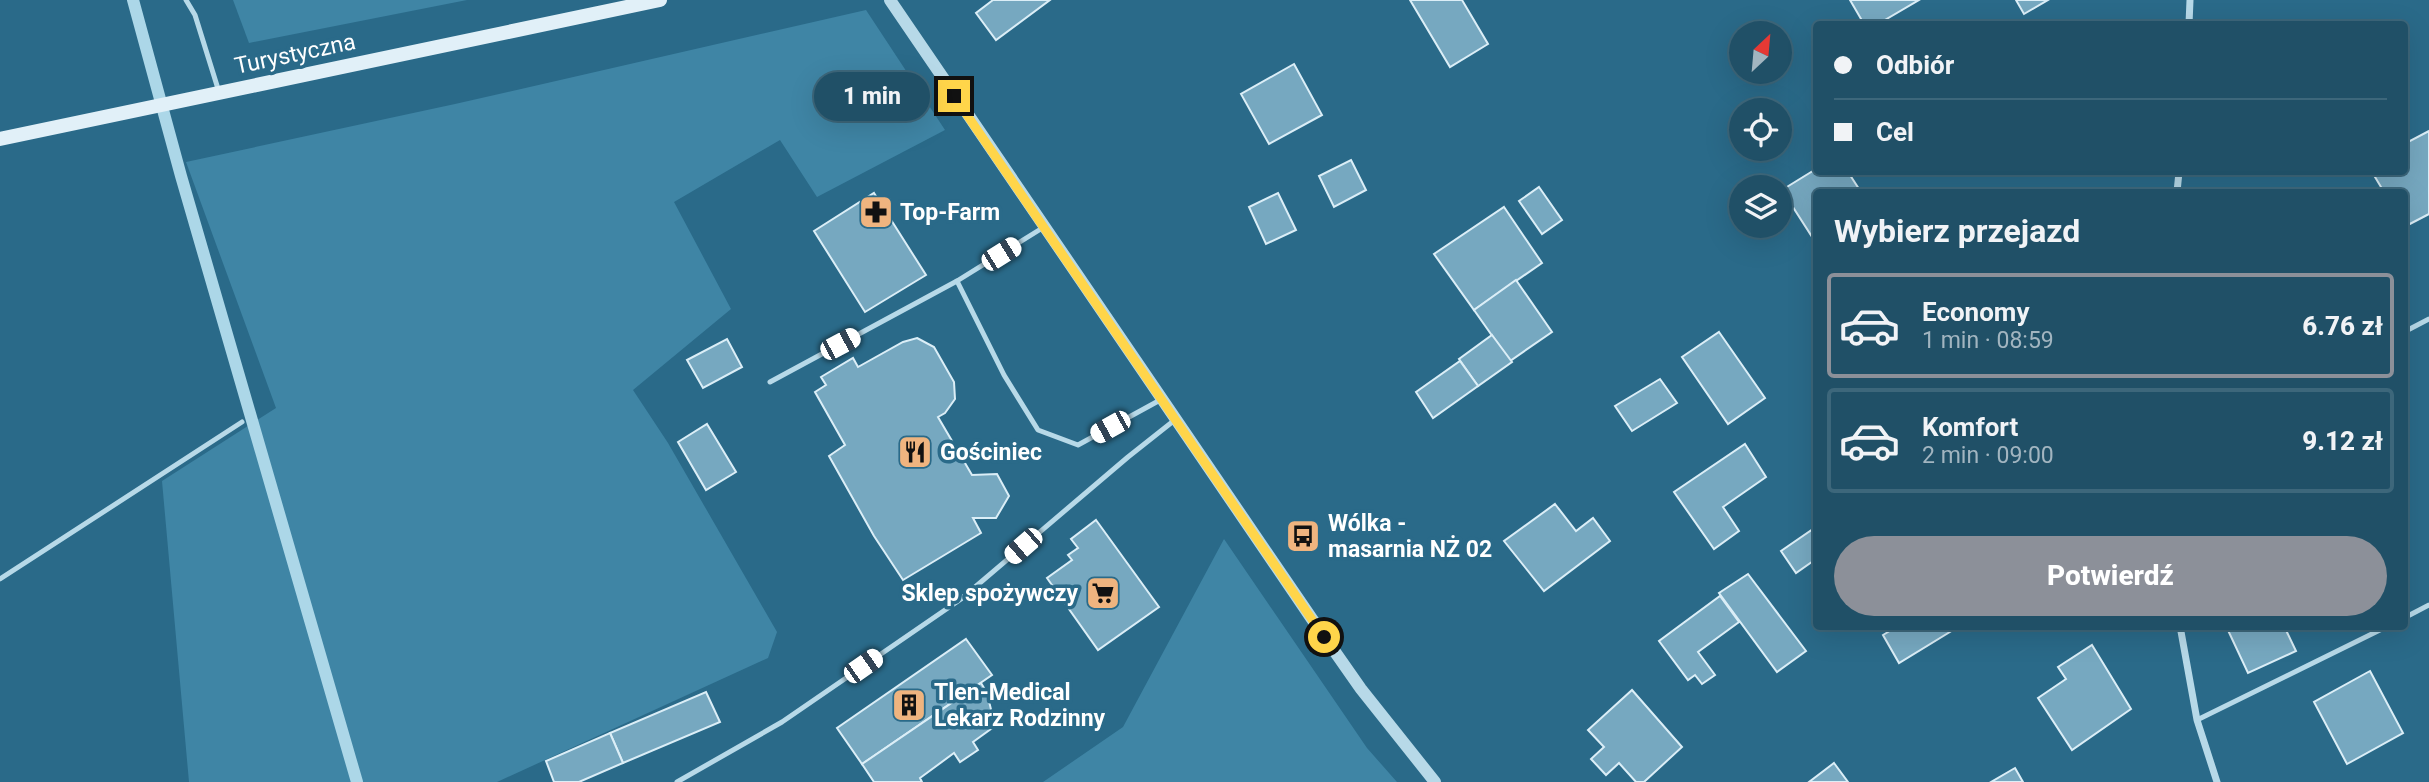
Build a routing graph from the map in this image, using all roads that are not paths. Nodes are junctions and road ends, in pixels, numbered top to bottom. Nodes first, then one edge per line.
1 (186, 0) edge
2 (660, 0) edge
3 (890, 0) edge
4 (2190, 0) edge
5 (2189, 21) edge
6 (219, 92) junction
7 (0, 139) edge
8 (1044, 227) junction
9 (957, 281) junction
10 (2429, 319) edge
11 (2408, 330) edge
12 (770, 382) dead end
13 (1162, 399) junction
14 (1176, 419) junction
15 (242, 422) dead end
16 (0, 579) edge
17 (2429, 605) edge
18 (2408, 616) edge
19 (2181, 630) edge
20 (2380, 630) edge
21 (2197, 720) junction
22 (677, 782) edge
23 (1434, 782) edge
24 (2217, 782) edge

1 - 6 lane
2 - 6 main road, Turystyczna
3 - 8 street
4 - 5 street
6 - 7 main road, Turystyczna
8 - 9 lane
8 - 13 street
9 - 12 lane
9 - 13 lane
10 - 11 lane
13 - 14 street
14 - 22 lane
14 - 23 street
15 - 16 lane
17 - 18 lane
19 - 21 street
20 - 21 lane
21 - 24 street

